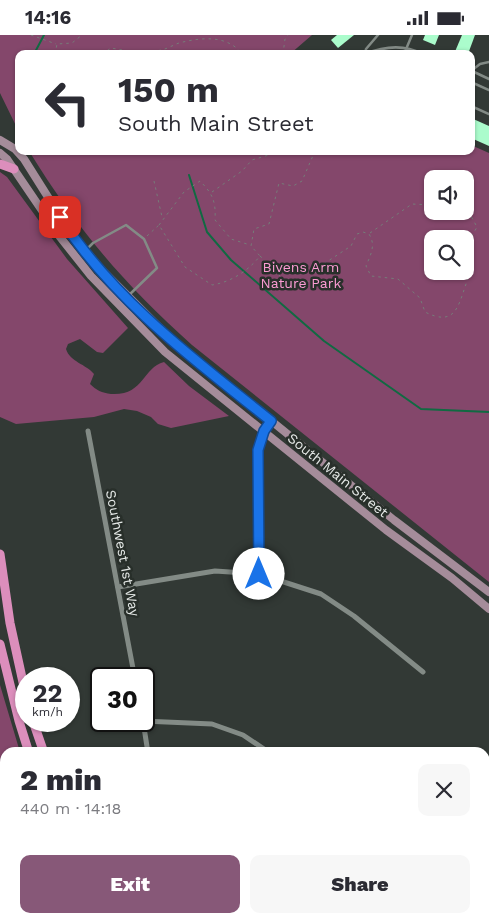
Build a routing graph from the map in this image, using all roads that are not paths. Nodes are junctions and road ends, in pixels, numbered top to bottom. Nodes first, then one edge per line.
1 (378, 35) edge
2 (412, 35) edge
3 (408, 47) junction
4 (366, 50) edge
5 (375, 50) edge
6 (406, 50) edge
7 (414, 50) edge
8 (489, 62) edge
9 (475, 67) edge
10 (475, 73) edge
11 (489, 79) edge
12 (475, 84) edge
13 (489, 90) edge
14 (475, 109) edge
15 (489, 114) edge
16 (0, 140) edge
17 (15, 149) edge
18 (0, 153) edge
19 (20, 155) edge
20 (0, 164) edge
21 (14, 169) junction
22 (86, 250) junction
23 (82, 265) junction
24 (127, 297) junction
25 (158, 328) junction
26 (150, 337) junction
27 (271, 421) junction
28 (88, 431) dead end
29 (264, 431) junction
30 (0, 555) edge
31 (259, 574) junction
32 (118, 587) junction
33 (489, 592) edge
34 (489, 609) edge
35 (0, 644) edge
36 (20, 667) edge
37 (133, 667) edge
38 (423, 672) dead end
39 (155, 722) edge
40 (37, 732) edge
41 (145, 732) edge
42 (27, 747) edge
43 (42, 747) edge
44 (147, 747) edge
45 (261, 747) edge

1 - 4 lane
2 - 3 lane
3 - 5 lane
3 - 6 lane
3 - 7 lane
8 - 9 lane
10 - 11 lane
12 - 13 lane
14 - 15 lane
16 - 17 main road, South Main Street
18 - 21 main road, South Main Street
19 - 22 main road, South Main Street
20 - 21 highway
21 - 23 main road, South Main Street
22 - 23 main road
22 - 24 main road, South Main Street
22 - 24 lane
23 - 26 main road, South Main Street
24 - 25 main road, South Main Street
25 - 26 main road
25 - 27 main road, South Main Street
26 - 29 main road, South Main Street
27 - 29 main road
27 - 33 main road, South Main Street
28 - 32 street, Southwest 1st Way
29 - 31 street
29 - 34 main road, South Main Street
30 - 36 highway
31 - 32 street
31 - 38 street
32 - 37 street, Southwest 1st Way
35 - 42 highway
39 - 45 street
40 - 43 highway
41 - 44 street

